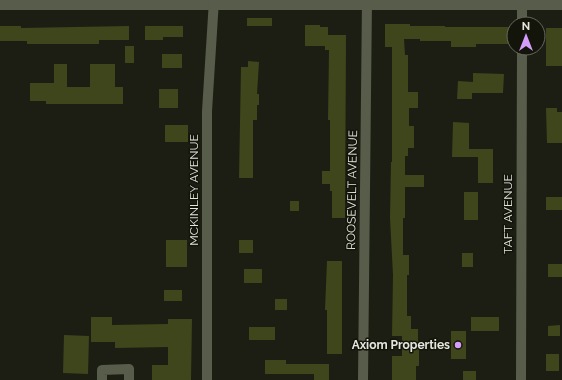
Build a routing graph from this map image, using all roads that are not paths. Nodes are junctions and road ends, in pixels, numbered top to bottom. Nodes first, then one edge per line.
1 (38, 3) edge
2 (214, 3) edge
3 (367, 3) edge
4 (0, 5) edge
5 (522, 5) junction
6 (562, 5) edge
7 (522, 16) edge
8 (522, 56) edge
9 (102, 380) edge
10 (129, 380) edge
11 (206, 380) edge
12 (363, 380) edge
13 (521, 380) edge

1 - 2 street
1 - 4 street
2 - 3 street
2 - 11 street, MCKINLEY AVENUE
3 - 5 street
3 - 12 street, ROOSEVELT AVENUE
5 - 6 street
5 - 7 street
8 - 13 street, TAFT AVENUE
9 - 10 street

